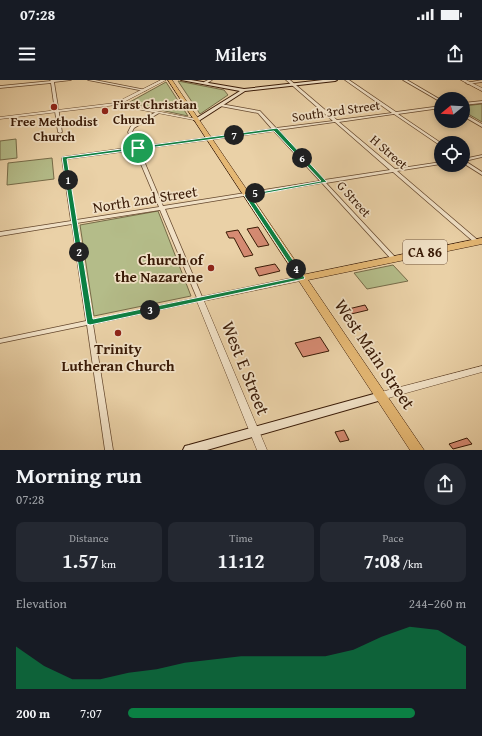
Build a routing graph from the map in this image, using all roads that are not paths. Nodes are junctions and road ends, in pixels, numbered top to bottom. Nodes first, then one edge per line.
1 (69, 80) edge
2 (90, 80) edge
3 (164, 80) edge
4 (170, 80) edge
5 (183, 80) edge
6 (210, 80) edge
7 (288, 80) edge
8 (335, 80) edge
9 (347, 80) edge
10 (405, 80) edge
11 (462, 80) edge
12 (52, 81) edge
13 (482, 81) edge
14 (110, 82) edge
15 (205, 83) junction
16 (468, 83) junction
17 (293, 85) junction
18 (0, 87) edge
19 (144, 90) junction
20 (244, 90) junction
21 (482, 90) edge
22 (434, 97) edge
23 (128, 99) junction
24 (482, 102) edge
25 (470, 103) edge
26 (116, 104) junction
27 (221, 105) junction
28 (134, 108) junction
29 (434, 108) edge
30 (56, 111) junction
31 (157, 113) junction
32 (395, 113) junction
33 (0, 118) edge
34 (470, 118) edge
35 (196, 120) junction
36 (336, 121) junction
37 (482, 126) edge
38 (275, 129) junction
39 (60, 132) dead end
40 (209, 138) junction
41 (434, 140) edge
42 (138, 148) junction
43 (482, 156) edge
44 (470, 159) edge
45 (434, 164) edge
46 (470, 165) edge
47 (394, 171) junction
48 (482, 174) edge
49 (324, 182) junction
50 (247, 195) junction
51 (162, 208) junction
52 (74, 222) junction
53 (0, 234) edge
54 (480, 241) edge
55 (394, 259) junction
56 (302, 278) junction
57 (200, 299) junction
58 (90, 323) junction
59 (0, 341) edge
60 (482, 369) edge
61 (381, 396) junction
62 (254, 431) junction
63 (109, 450) edge
64 (189, 450) edge
65 (262, 450) edge
66 (417, 450) edge

1 - 12 street
2 - 14 street
3 - 19 street
4 - 35 main road, West Main Street
5 - 15 main road
6 - 15 street
7 - 17 street, H Street
8 - 17 main road
9 - 32 street
10 - 22 street
11 - 16 street
12 - 18 street
12 - 30 street
13 - 16 street
14 - 19 street
15 - 20 main road
16 - 21 street
17 - 20 main road
17 - 36 street, H Street
19 - 23 street
20 - 27 main road
23 - 26 street
23 - 28 street
24 - 25 street
26 - 28 street
26 - 30 street
27 - 35 main road
27 - 38 street, G Street
28 - 31 street
29 - 32 street, South 3rd Street
30 - 33 street
30 - 39 street
31 - 35 street
31 - 42 street
32 - 36 street, South 3rd Street
32 - 41 street
34 - 37 street
35 - 40 main road, West Main Street
36 - 38 street, South 3rd Street
36 - 47 street, H Street
38 - 40 street, South 3rd Street
38 - 49 street, G Street
40 - 42 street, South 3rd Street
40 - 50 main road, West Main Street
42 - 51 street
42 - 52 street, South 3rd Street
43 - 44 street
45 - 47 street, North 2nd Street
46 - 48 street
47 - 49 street, North 2nd Street
47 - 54 street, H Street
49 - 50 street, North 2nd Street
49 - 55 street, G Street
50 - 51 street, North 2nd Street
50 - 56 main road, West Main Street
51 - 52 street, North 2nd Street
51 - 57 street
52 - 53 street, North 2nd Street
52 - 58 street
54 - 55 main road, CA 86
55 - 56 main road, CA 86
56 - 57 street
56 - 61 main road, West Main Street
57 - 58 street
57 - 62 street, West E Street
58 - 59 street
58 - 63 street
60 - 61 street
61 - 62 main road
61 - 66 main road, West Main Street
62 - 64 main road
62 - 65 street, West E Street

